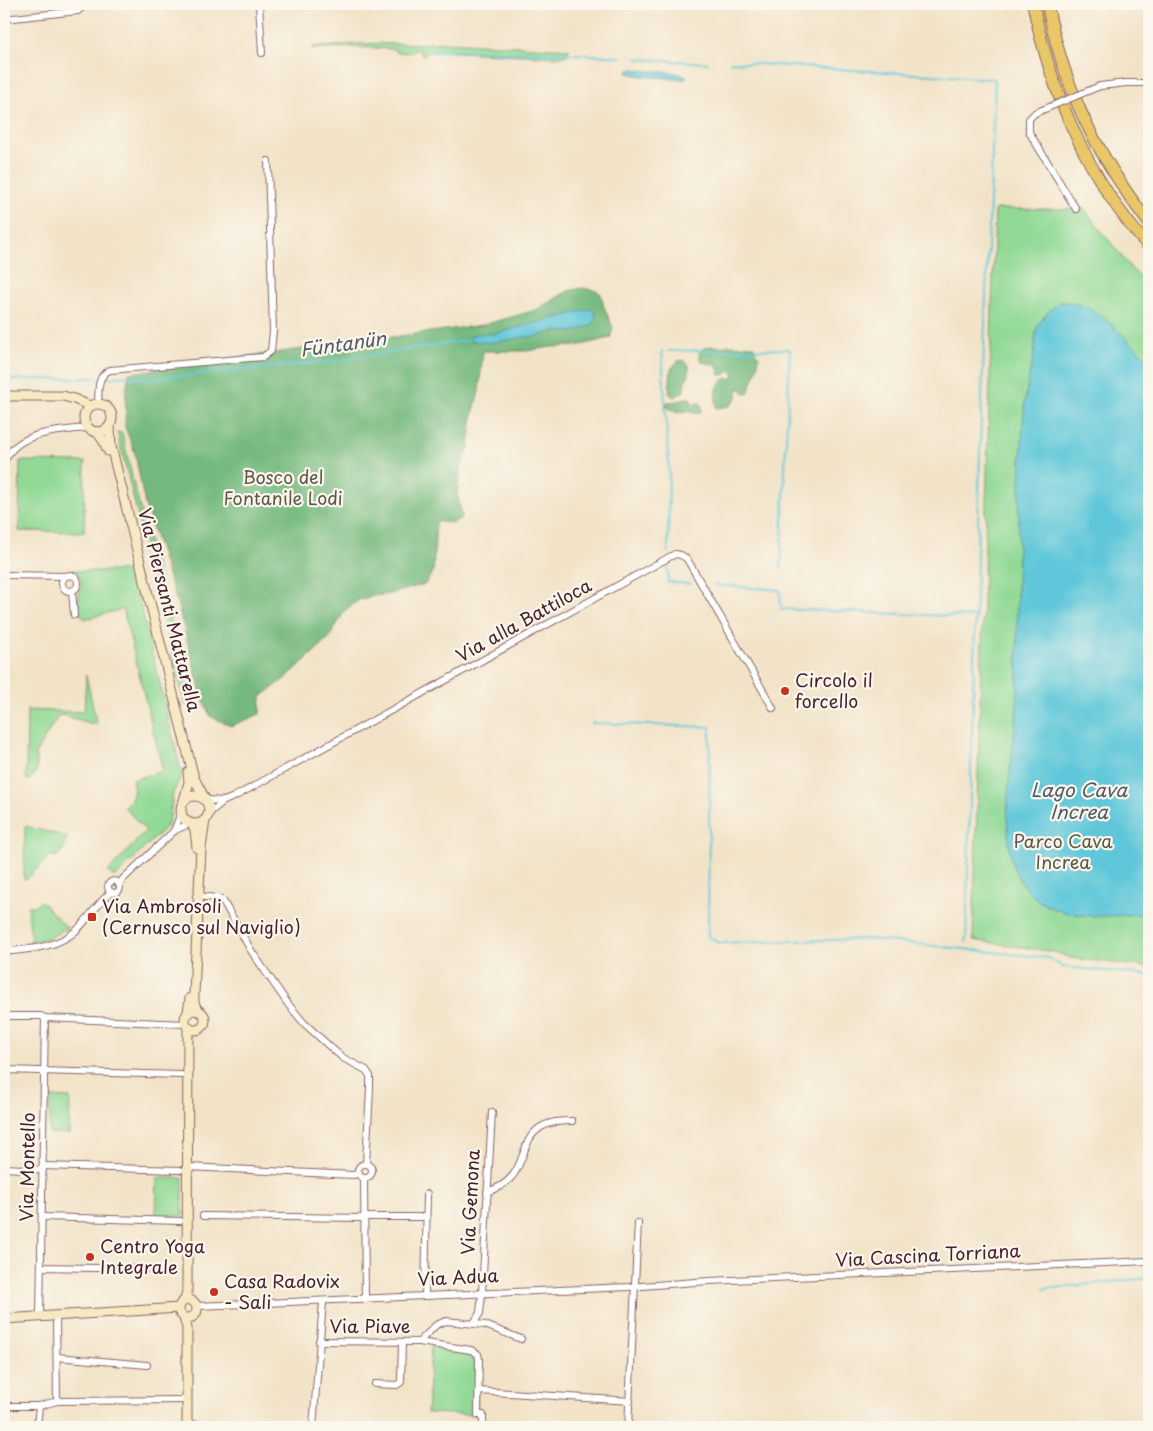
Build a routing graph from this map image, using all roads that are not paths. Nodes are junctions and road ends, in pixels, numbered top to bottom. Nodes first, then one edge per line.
1 (86, 4) edge
2 (259, 4) edge
3 (1033, 4) edge
4 (1048, 4) edge
5 (4, 19) edge
6 (262, 53) dead end
7 (1149, 83) edge
8 (268, 161) dead end
9 (1076, 209) dead end
10 (1149, 223) edge
11 (1149, 247) edge
12 (4, 396) edge
13 (4, 400) edge
14 (94, 405) junction
15 (84, 414) junction
16 (86, 426) junction
17 (110, 426) junction
18 (97, 432) junction
19 (4, 462) edge
20 (4, 575) edge
21 (55, 576) junction
22 (68, 576) junction
23 (62, 582) junction
24 (72, 591) junction
25 (74, 615) dead end
26 (773, 708) dead end
27 (205, 800) junction
28 (184, 801) junction
29 (224, 801) junction
30 (181, 813) junction
31 (207, 817) junction
32 (191, 823) junction
33 (174, 831) junction
34 (119, 882) junction
35 (109, 893) junction
36 (196, 896) junction
37 (4, 952) edge
38 (198, 1011) junction
39 (4, 1016) edge
40 (45, 1018) junction
41 (189, 1023) junction
42 (4, 1070) edge
43 (44, 1072) junction
44 (181, 1075) dead end
45 (492, 1112) dead end
46 (572, 1121) dead end
47 (366, 1164) junction
48 (4, 1168) edge
49 (43, 1168) junction
50 (186, 1168) junction
51 (361, 1176) junction
52 (487, 1192) junction
53 (427, 1194) dead end
54 (203, 1216) dead end
55 (42, 1217) junction
56 (367, 1217) junction
57 (426, 1217) junction
58 (180, 1221) dead end
59 (638, 1224) dead end
60 (1149, 1261) edge
61 (41, 1267) junction
62 (150, 1268) dead end
63 (709, 1280) joint
64 (634, 1287) junction
65 (482, 1293) junction
66 (425, 1296) junction
67 (365, 1300) junction
68 (323, 1302) junction
69 (191, 1309) junction
70 (56, 1315) junction
71 (40, 1316) junction
72 (4, 1319) edge
73 (474, 1323) junction
74 (522, 1339) dead end
75 (319, 1341) junction
76 (402, 1342) junction
77 (419, 1342) junction
78 (57, 1357) junction
79 (147, 1365) dead end
80 (375, 1384) dead end
81 (479, 1391) junction
82 (187, 1400) junction
83 (57, 1401) junction
84 (630, 1401) junction
85 (4, 1406) edge
86 (38, 1406) junction
87 (189, 1426) edge
88 (38, 1427) edge
89 (230, 1427) edge
90 (313, 1427) edge
91 (482, 1427) edge
92 (628, 1427) edge

1 - 5 street
2 - 6 street
3 - 11 highway
4 - 10 highway
7 - 9 street, bridge
8 - 14 street
12 - 14 street
13 - 15 street
14 - 15 street
14 - 17 street
15 - 16 street
16 - 18 street
16 - 19 street
17 - 18 street
17 - 27 street, Via Piersanti Mattarella
18 - 28 street, Via Piersanti Mattarella
20 - 21 street
21 - 22 street
21 - 23 street
22 - 23 street
22 - 24 street
23 - 24 street
24 - 25 street
26 - 29 street, Via alla Battiloca
27 - 28 street
27 - 29 street, Via alla Battiloca
27 - 31 street
28 - 30 street
29 - 31 street, Via alla Battiloca
30 - 32 street
30 - 33 street
31 - 32 street
31 - 36 street
32 - 33 street
32 - 36 street
33 - 34 street
34 - 35 street
34 - 35 street
35 - 37 street
36 - 38 street
36 - 41 street
36 - 47 street
38 - 41 street
38 - 41 street
39 - 40 street
40 - 41 street
40 - 43 street, Via Montello
41 - 50 street
42 - 43 street
43 - 44 street
43 - 49 street, Via Montello
45 - 52 street, Via Gemona
46 - 52 street
47 - 51 street
47 - 51 street
48 - 49 street
49 - 50 street
49 - 55 street, Via Montello
50 - 51 street
50 - 69 street
51 - 56 street
52 - 65 street, Via Gemona
53 - 57 street
54 - 56 street
55 - 58 street
55 - 61 street, Via Montello
56 - 57 street
56 - 67 street
57 - 66 street
59 - 64 street
60 - 63 street, Via Cascina Torriana
61 - 62 street
61 - 71 street, Via Montello
63 - 64 street, Via Adua
64 - 65 street, Via Adua
64 - 84 street
65 - 66 street, Via Adua
65 - 73 street
66 - 67 street, Via Adua
67 - 68 street, Via Adua
68 - 69 street, Via Adua
68 - 75 street
69 - 70 street
69 - 82 street
69 - 87 street
70 - 71 street
70 - 78 street
71 - 72 street
73 - 74 street, Via Piave
73 - 77 street, Via Piave
75 - 76 street, Via Piave
75 - 90 street
76 - 77 street, Via Piave
76 - 80 street
77 - 81 street
78 - 79 street
78 - 83 street
81 - 84 street
81 - 91 street
82 - 83 street
82 - 87 street
83 - 86 street
84 - 92 street
85 - 86 street
86 - 88 street
87 - 89 street

